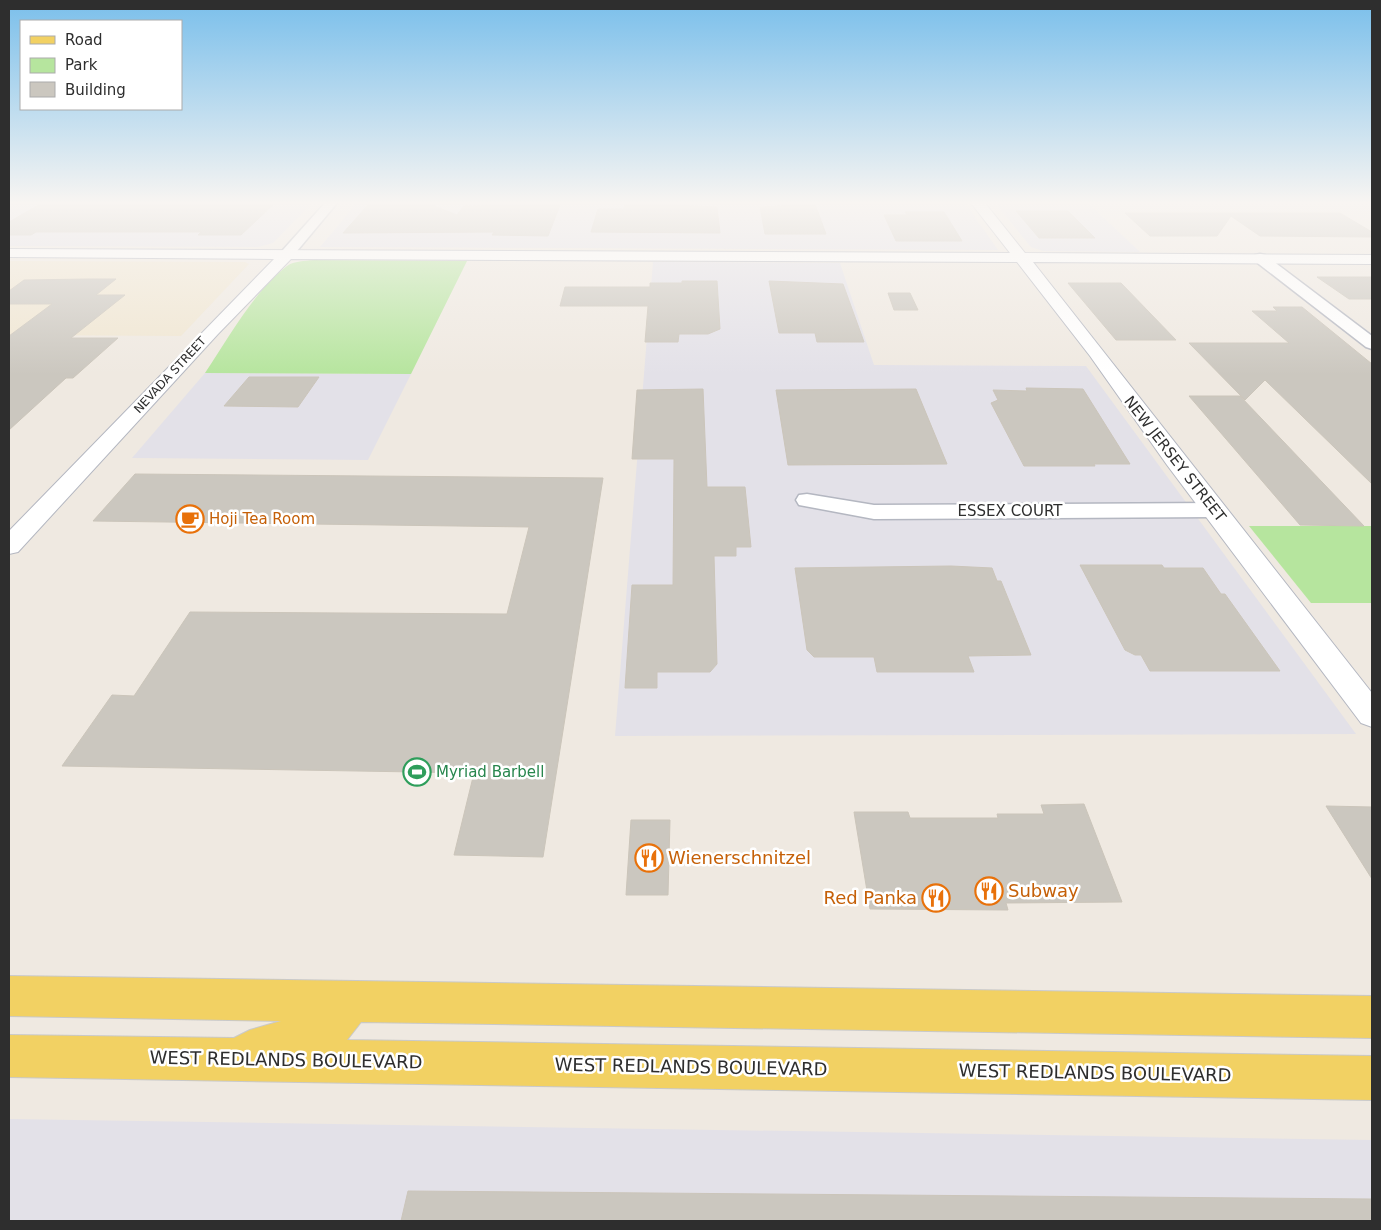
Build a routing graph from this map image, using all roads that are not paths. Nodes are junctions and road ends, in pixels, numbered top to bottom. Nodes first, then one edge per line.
1 (281, 260) edge
2 (1025, 260) edge
3 (1263, 260) edge
4 (1372, 344) edge
5 (806, 500) dead end
6 (1215, 510) junction
7 (9, 546) edge
8 (1372, 715) edge
9 (9, 996) edge
10 (351, 1002) junction
11 (1372, 1017) edge
12 (9, 1056) edge
13 (220, 1059) junction
14 (1372, 1078) edge

1 - 7 street, NEVADA STREET
2 - 6 street, NEW JERSEY STREET
3 - 4 street
5 - 6 street, ESSEX COURT
6 - 8 street, NEW JERSEY STREET
9 - 10 main road
10 - 11 main road
10 - 13 main road
12 - 13 main road, WEST REDLANDS BOULEVARD
13 - 14 main road, WEST REDLANDS BOULEVARD

